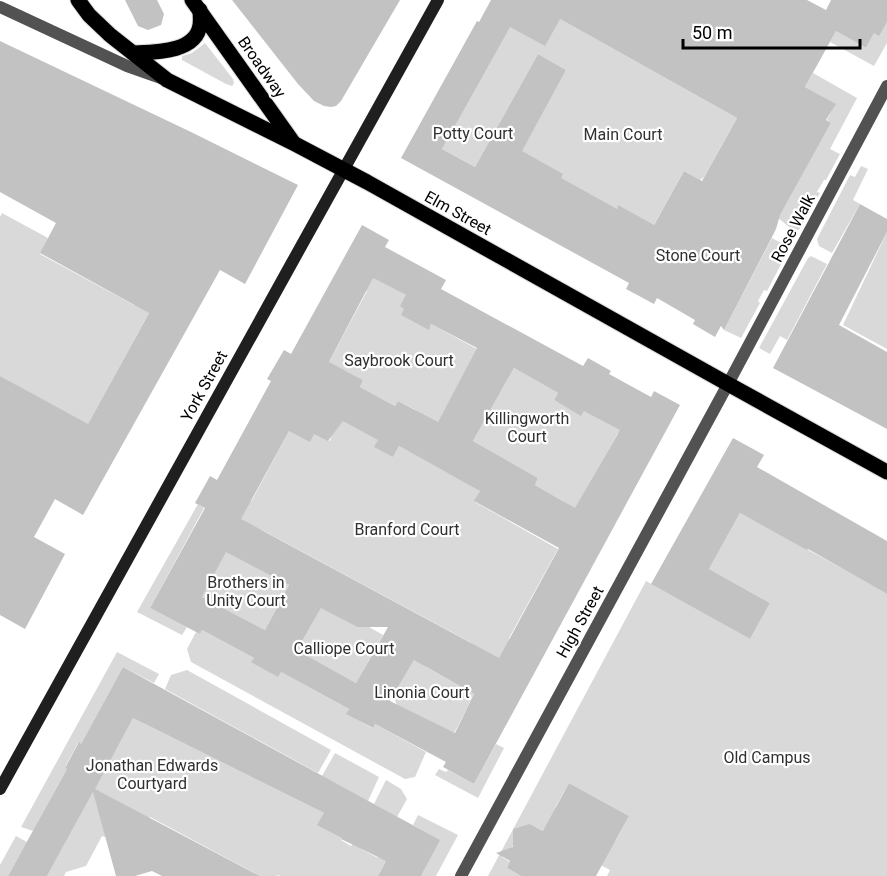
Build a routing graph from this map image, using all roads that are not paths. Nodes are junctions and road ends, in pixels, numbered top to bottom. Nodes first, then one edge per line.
1 (78, 0) edge
2 (438, 0) edge
3 (196, 5) edge
4 (0, 7) edge
5 (133, 53) junction
6 (167, 80) junction
7 (887, 86) edge
8 (295, 144) junction
9 (344, 171) junction
10 (728, 384) junction
11 (887, 472) edge
12 (0, 789) edge
13 (461, 876) edge

1 - 5 main road
2 - 9 main road, York Street
3 - 5 main road, Broadway
3 - 8 main road, Broadway
4 - 6 street, Elm Street
5 - 6 main road
6 - 8 main road, Elm Street
7 - 10 street, Rose Walk
8 - 9 main road, Elm Street
9 - 10 main road, Elm Street
9 - 12 main road, York Street
10 - 11 main road, Elm Street
10 - 13 street, High Street

